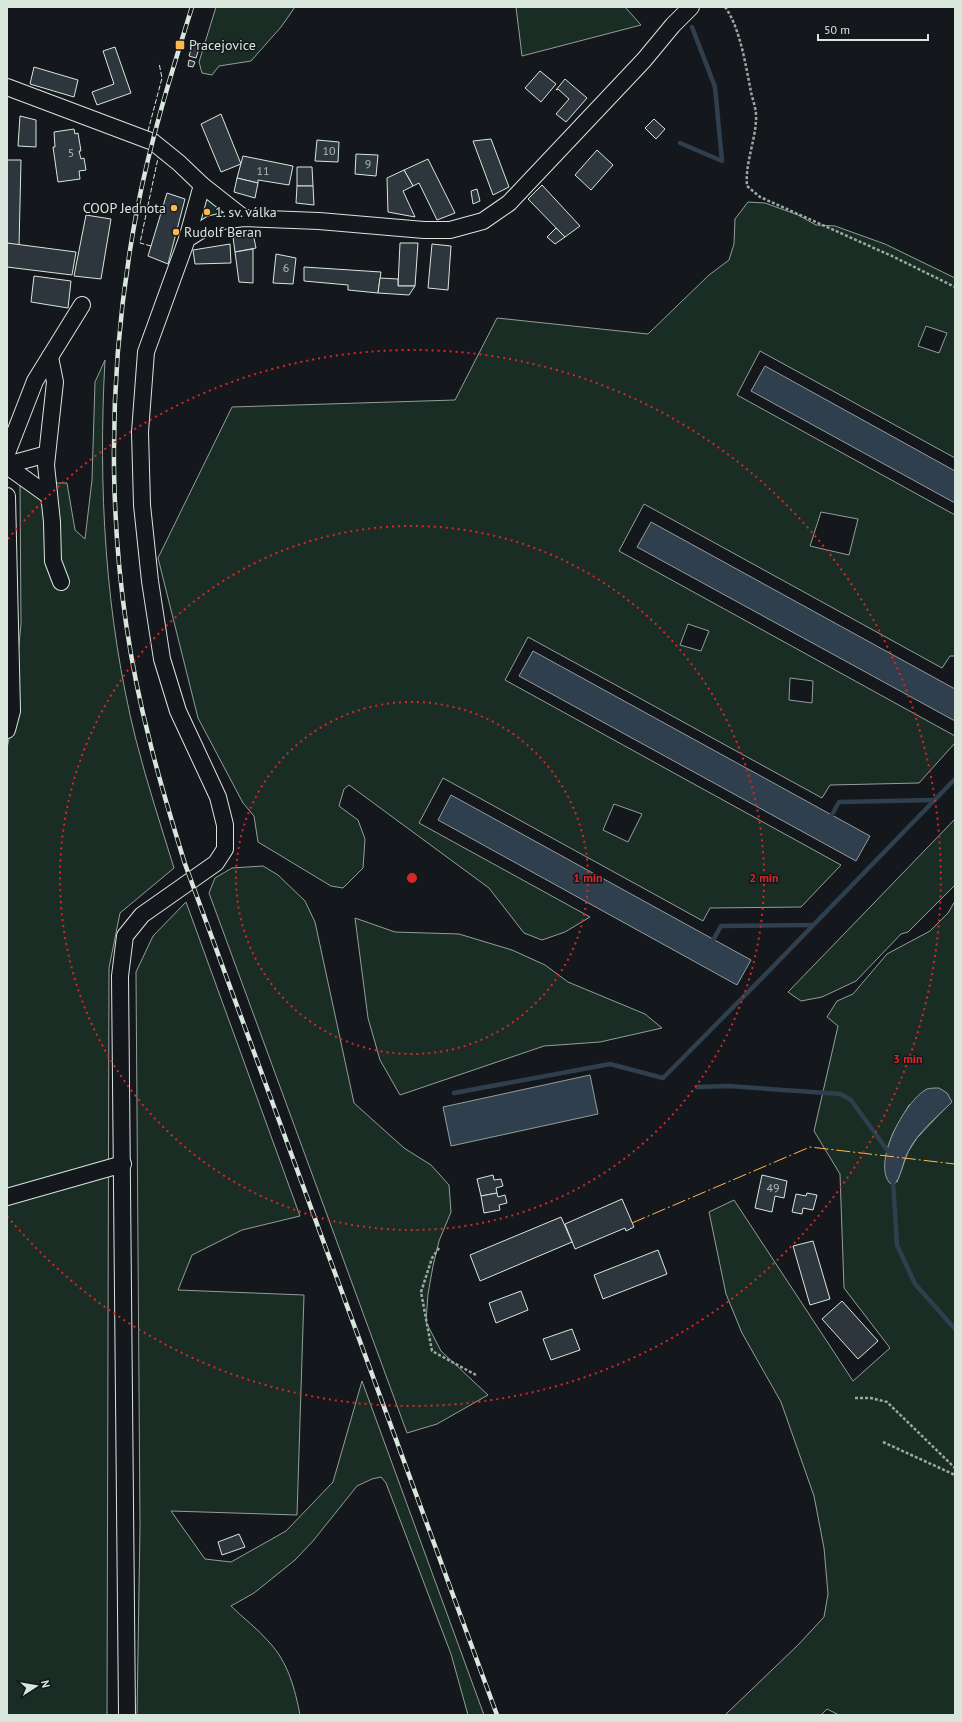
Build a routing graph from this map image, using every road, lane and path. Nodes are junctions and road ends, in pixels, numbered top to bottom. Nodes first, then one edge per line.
1 (691, 7) edge
2 (725, 7) edge
3 (7, 87) edge
4 (202, 185) junction
5 (244, 218) junction
6 (187, 239) junction
7 (955, 287) edge
8 (82, 305) dead end
9 (50, 357) junction
10 (7, 453) edge
11 (47, 454) junction
12 (7, 466) edge
13 (7, 496) edge
14 (49, 496) junction
15 (61, 582) dead end
16 (8, 585) edge
17 (7, 730) edge
18 (123, 1164) junction
19 (7, 1197) edge
20 (439, 1248) dead end
21 (476, 1375) dead end
22 (855, 1398) dead end
23 (883, 1442) dead end
24 (955, 1468) edge
25 (955, 1475) edge
26 (127, 1715) edge

1 - 5 street
2 - 7 path
3 - 4 street
4 - 5 street
4 - 6 street
5 - 6 street
6 - 18 street
8 - 9 street
9 - 10 street
9 - 11 street
11 - 12 street
11 - 14 street
12 - 14 street
13 - 16 street
14 - 15 street
16 - 17 street
18 - 19 street
18 - 26 street
20 - 21 path
22 - 24 path
23 - 25 path

